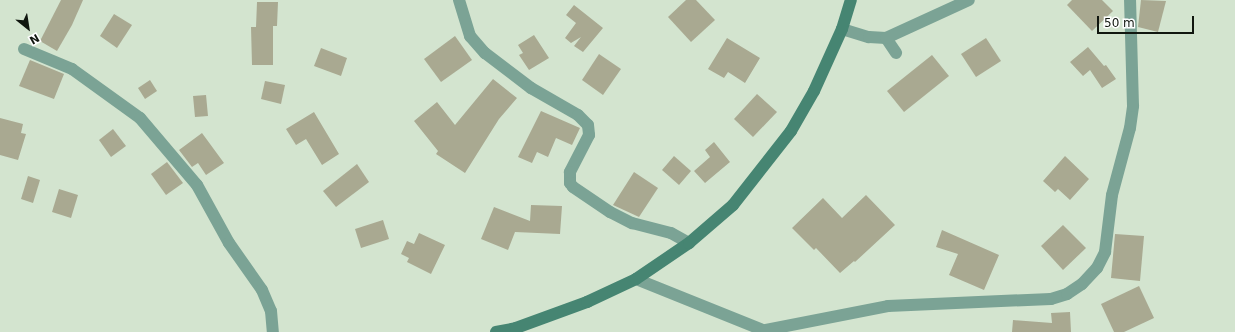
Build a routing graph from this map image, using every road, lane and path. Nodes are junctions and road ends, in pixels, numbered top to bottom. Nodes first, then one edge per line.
1 (459, 0) edge
2 (851, 0) edge
3 (969, 0) edge
4 (1130, 0) edge
5 (842, 29) junction
6 (886, 38) junction
7 (24, 49) dead end
8 (896, 52) dead end
9 (689, 244) junction
10 (636, 279) junction
11 (767, 331) edge
12 (273, 332) edge
13 (496, 332) edge

1 - 9 street
2 - 5 street
3 - 6 street
4 - 11 street
5 - 6 street
5 - 9 street
6 - 8 street
7 - 12 street
9 - 10 street
10 - 11 street
10 - 13 street

